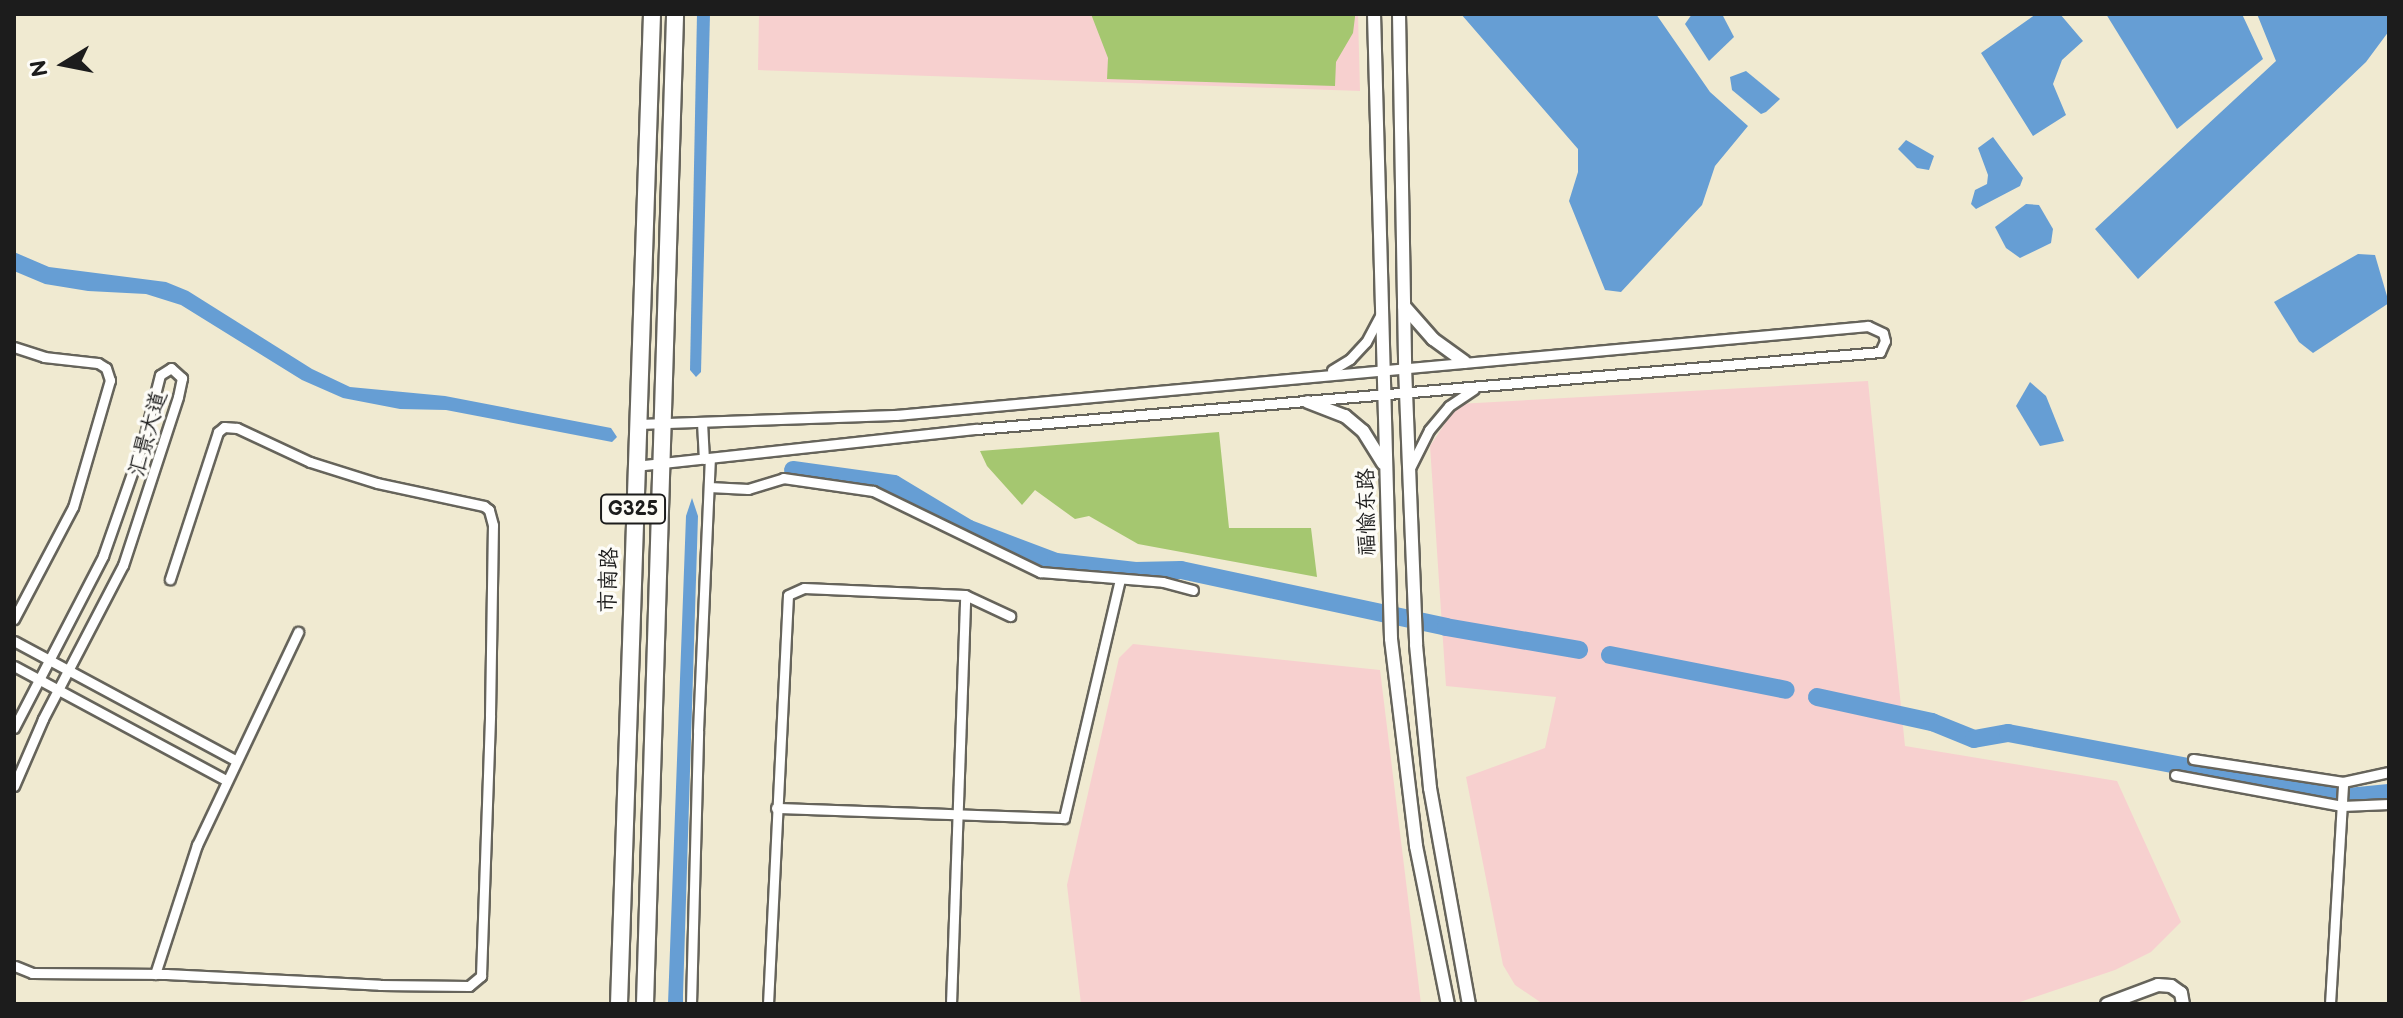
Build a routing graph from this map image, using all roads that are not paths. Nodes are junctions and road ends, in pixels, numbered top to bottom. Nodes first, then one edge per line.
1 (652, 14) edge
2 (675, 14) edge
3 (1374, 14) edge
4 (1399, 14) edge
5 (1404, 306) junction
6 (1381, 314) junction
7 (14, 347) edge
8 (1465, 362) junction
9 (1405, 367) junction
10 (1383, 369) junction
11 (1323, 374) junction
12 (663, 384) junction
13 (638, 385) junction
14 (1477, 387) junction
15 (1407, 393) junction
16 (1384, 396) junction
17 (1308, 402) junction
18 (702, 422) junction
19 (662, 423) junction
20 (636, 424) junction
21 (707, 458) junction
22 (661, 463) junction
23 (635, 466) junction
24 (1386, 467) junction
25 (1409, 469) junction
26 (1409, 484) junction
27 (1386, 485) junction
28 (709, 487) junction
29 (634, 502) junction
30 (660, 502) junction
31 (170, 579) dead end
32 (1120, 580) junction
33 (1193, 590) dead end
34 (965, 595) junction
35 (1010, 616) dead end
36 (14, 619) edge
37 (298, 632) dead end
38 (14, 641) edge
39 (50, 660) junction
40 (14, 666) edge
41 (70, 670) junction
42 (39, 679) junction
43 (59, 689) junction
44 (14, 728) edge
45 (2193, 759) dead end
46 (235, 760) junction
47 (2389, 772) edge
48 (2175, 775) dead end
49 (226, 780) junction
50 (2343, 785) junction
51 (14, 786) edge
52 (2342, 804) junction
53 (2389, 804) edge
54 (776, 808) junction
55 (958, 815) junction
56 (15, 966) edge
57 (155, 974) junction
58 (617, 999) edge
59 (1447, 1003) edge
60 (645, 1004) edge
61 (691, 1004) edge
62 (768, 1004) edge
63 (951, 1004) edge
64 (1469, 1004) edge
65 (2107, 1004) edge
66 (2183, 1004) edge
67 (2330, 1004) edge

1 - 13 highway, 市南路 / G325
2 - 12 highway, G325
3 - 6 street, 福愉东路
4 - 5 street, 福愉东路
5 - 8 street
5 - 9 street, 福愉东路
6 - 10 street, 福愉东路
6 - 11 street
7 - 36 street
8 - 9 street
8 - 14 street
9 - 10 street
9 - 15 street, 福愉东路
10 - 11 street
10 - 16 street, 福愉东路
11 - 18 street
12 - 13 highway
12 - 19 highway, G325
13 - 20 highway, 市南路 / G325
14 - 15 street
14 - 25 street
15 - 16 street
15 - 25 street, 福愉东路
16 - 17 street
16 - 24 street, 福愉东路
17 - 21 street
17 - 24 street
18 - 19 street
18 - 21 street
19 - 20 street
19 - 22 highway, G325
20 - 23 highway, 市南路 / G325
21 - 22 street
21 - 28 street
22 - 23 street
22 - 30 highway, G325
23 - 29 highway, 市南路 / G325
24 - 27 street, 福愉东路
25 - 26 street, 福愉东路
26 - 27 street
26 - 64 street, 福愉东路
27 - 59 street, 福愉东路
28 - 32 street
28 - 61 street
29 - 30 highway
29 - 58 highway, 市南路 / G325
30 - 60 highway, G325
31 - 57 street
32 - 33 street
32 - 55 street
34 - 35 street
34 - 54 street
34 - 55 street
37 - 46 street
38 - 39 street
39 - 41 street
39 - 41 street, 汇景大道
39 - 42 street, 汇景大道
40 - 42 street
41 - 43 street, 汇景大道
41 - 46 street
42 - 43 street
42 - 44 street, 汇景大道
43 - 49 street
43 - 51 street, 汇景大道
45 - 50 street
46 - 49 street
47 - 50 street
48 - 52 street
49 - 57 street
50 - 52 street
52 - 53 street
52 - 67 street
54 - 55 street
54 - 62 street
55 - 63 street
56 - 57 street
65 - 66 street

